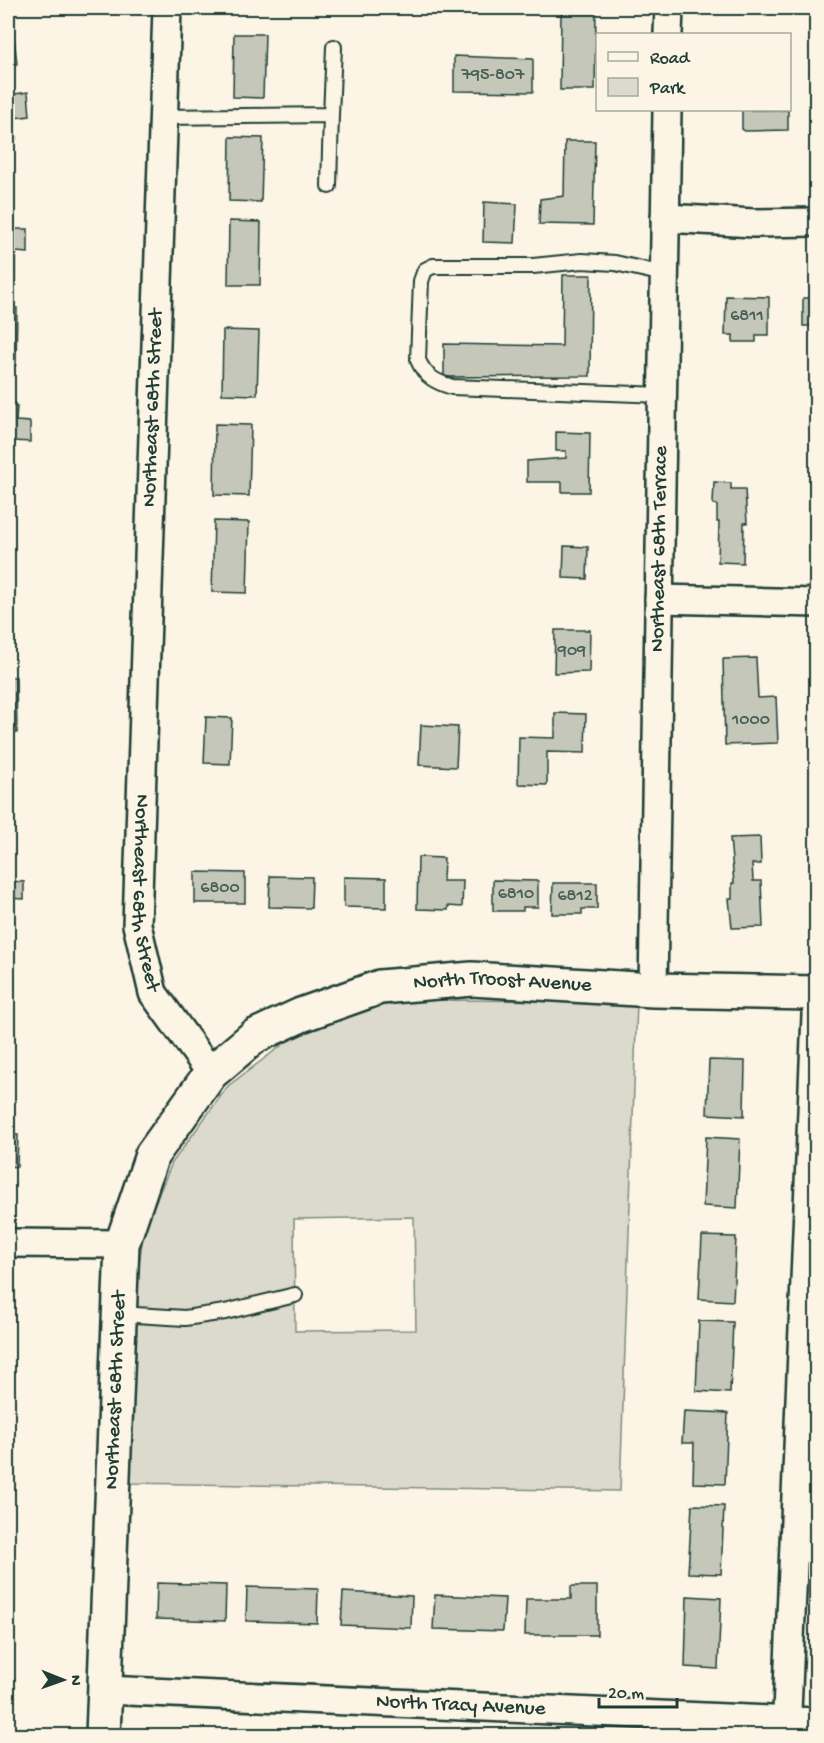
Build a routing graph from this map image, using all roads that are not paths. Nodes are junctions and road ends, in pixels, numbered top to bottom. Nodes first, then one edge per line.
1 (167, 8) edge
2 (669, 8) edge
3 (668, 33) edge
4 (334, 47) dead end
5 (667, 111) edge
6 (331, 116) junction
7 (163, 117) junction
8 (329, 186) dead end
9 (665, 218) junction
10 (816, 222) edge
11 (664, 274) junction
12 (662, 395) junction
13 (659, 599) junction
14 (816, 603) edge
15 (653, 990) junction
16 (816, 993) edge
17 (816, 1015) edge
18 (210, 1073) junction
19 (8, 1243) edge
20 (122, 1244) junction
21 (295, 1295) dead end
22 (119, 1314) junction
23 (105, 1690) junction
24 (816, 1722) edge
25 (787, 1728) edge
26 (103, 1736) edge

1 - 7 street, Northeast 68th Street
2 - 3 street
4 - 6 lane
5 - 9 street, Northeast 68th Terrace
6 - 7 lane
6 - 8 lane
7 - 18 street, Northeast 68th Street
9 - 10 street
9 - 11 street, Northeast 68th Terrace
11 - 12 street, Northeast 68th Terrace
11 - 12 lane
12 - 13 street, Northeast 68th Terrace
13 - 14 street
13 - 15 street, Northeast 68th Terrace
15 - 16 street, North Troost Avenue
15 - 18 street, North Troost Avenue
17 - 25 street
18 - 20 street, Northeast 68th Street
19 - 20 street
20 - 22 street, Northeast 68th Street
21 - 22 lane
22 - 23 street, Northeast 68th Street
23 - 25 street, North Tracy Avenue
23 - 26 street, Northeast 68th Street
24 - 25 street, North Tracy Avenue

